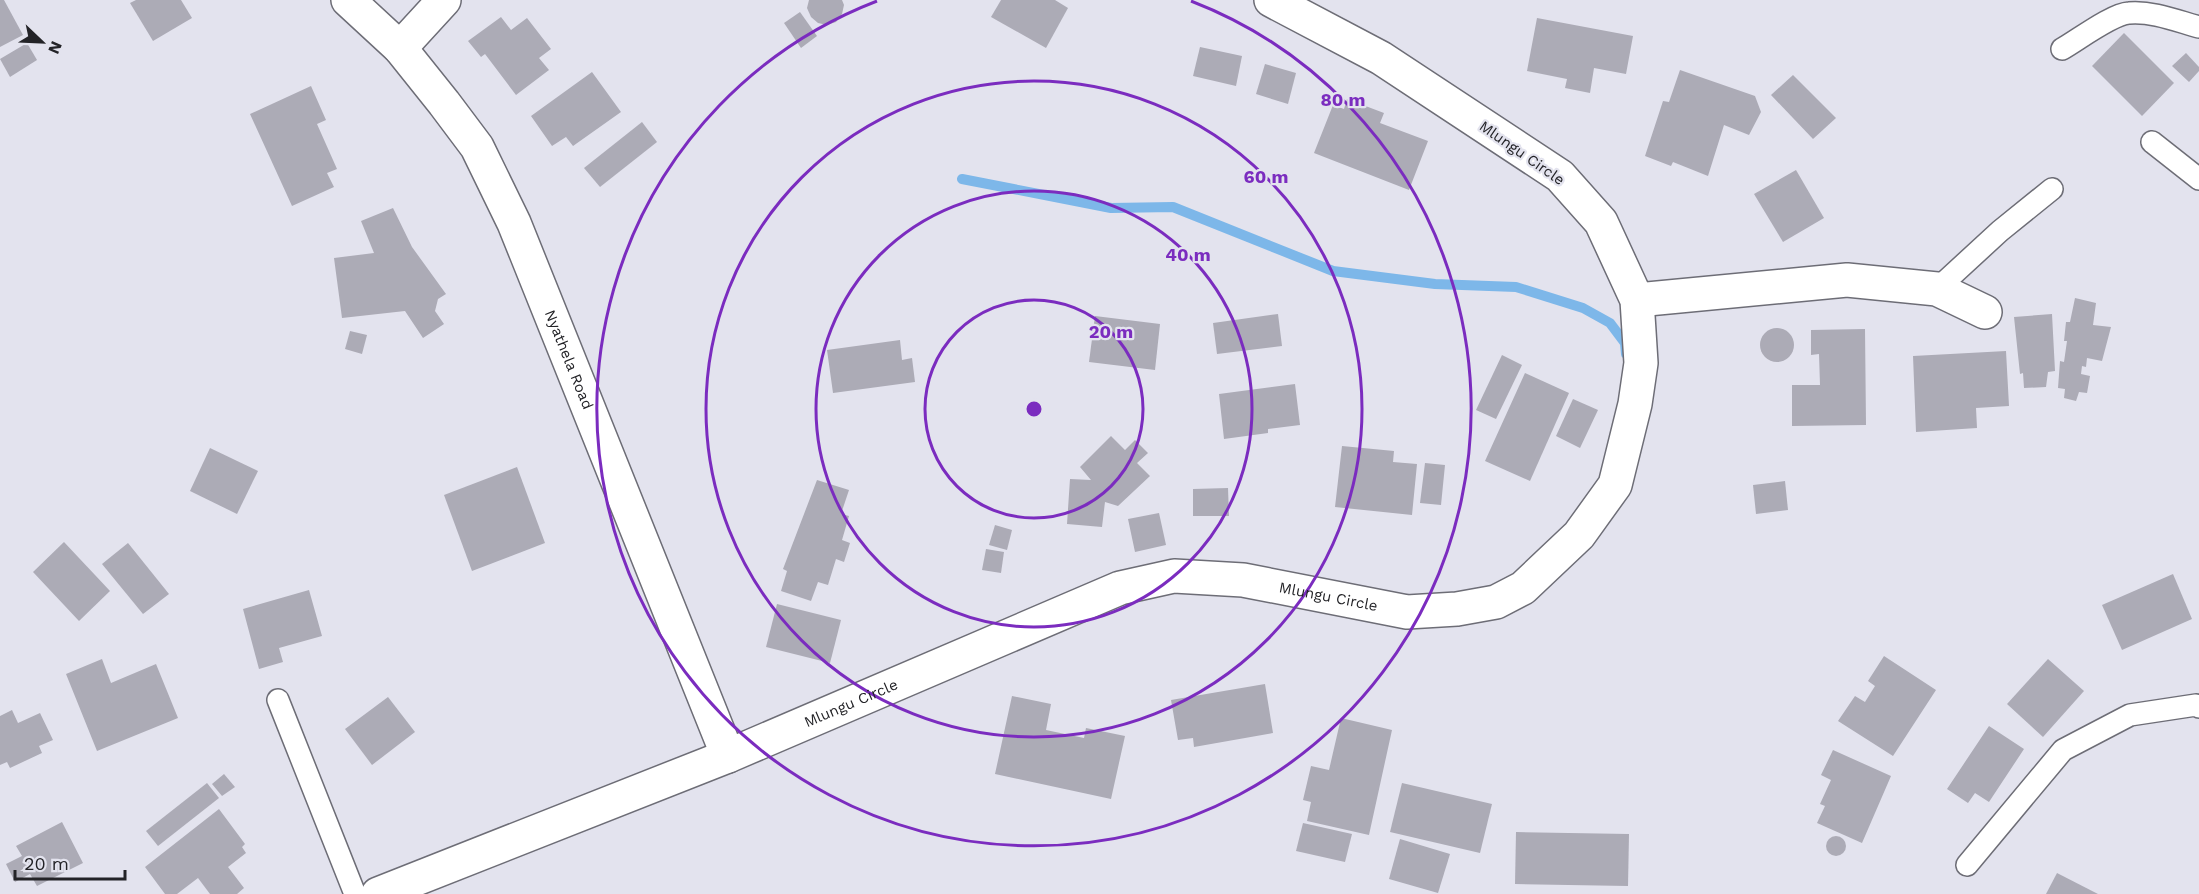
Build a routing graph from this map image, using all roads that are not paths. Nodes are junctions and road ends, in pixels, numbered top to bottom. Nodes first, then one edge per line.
1 (348, 0) edge
2 (444, 0) edge
3 (1271, 0) edge
4 (2199, 27) edge
5 (400, 48) junction
6 (2062, 49) dead end
7 (2152, 142) dead end
8 (2199, 179) edge
9 (2052, 189) dead end
10 (1937, 289) junction
11 (1637, 300) junction
12 (1985, 312) dead end
13 (278, 700) dead end
14 (2199, 707) edge
15 (728, 756) junction
16 (1967, 865) dead end
17 (355, 894) edge
18 (378, 894) edge

1 - 5 street, Nyathela Road
2 - 5 street
3 - 11 street, Mlungu Circle
4 - 6 lane
5 - 15 street, Nyathela Road
7 - 8 lane
9 - 10 lane
10 - 11 street
10 - 12 street
11 - 15 street, Mlungu Circle
13 - 17 lane
14 - 16 lane
15 - 18 street, Mlungu Circle

